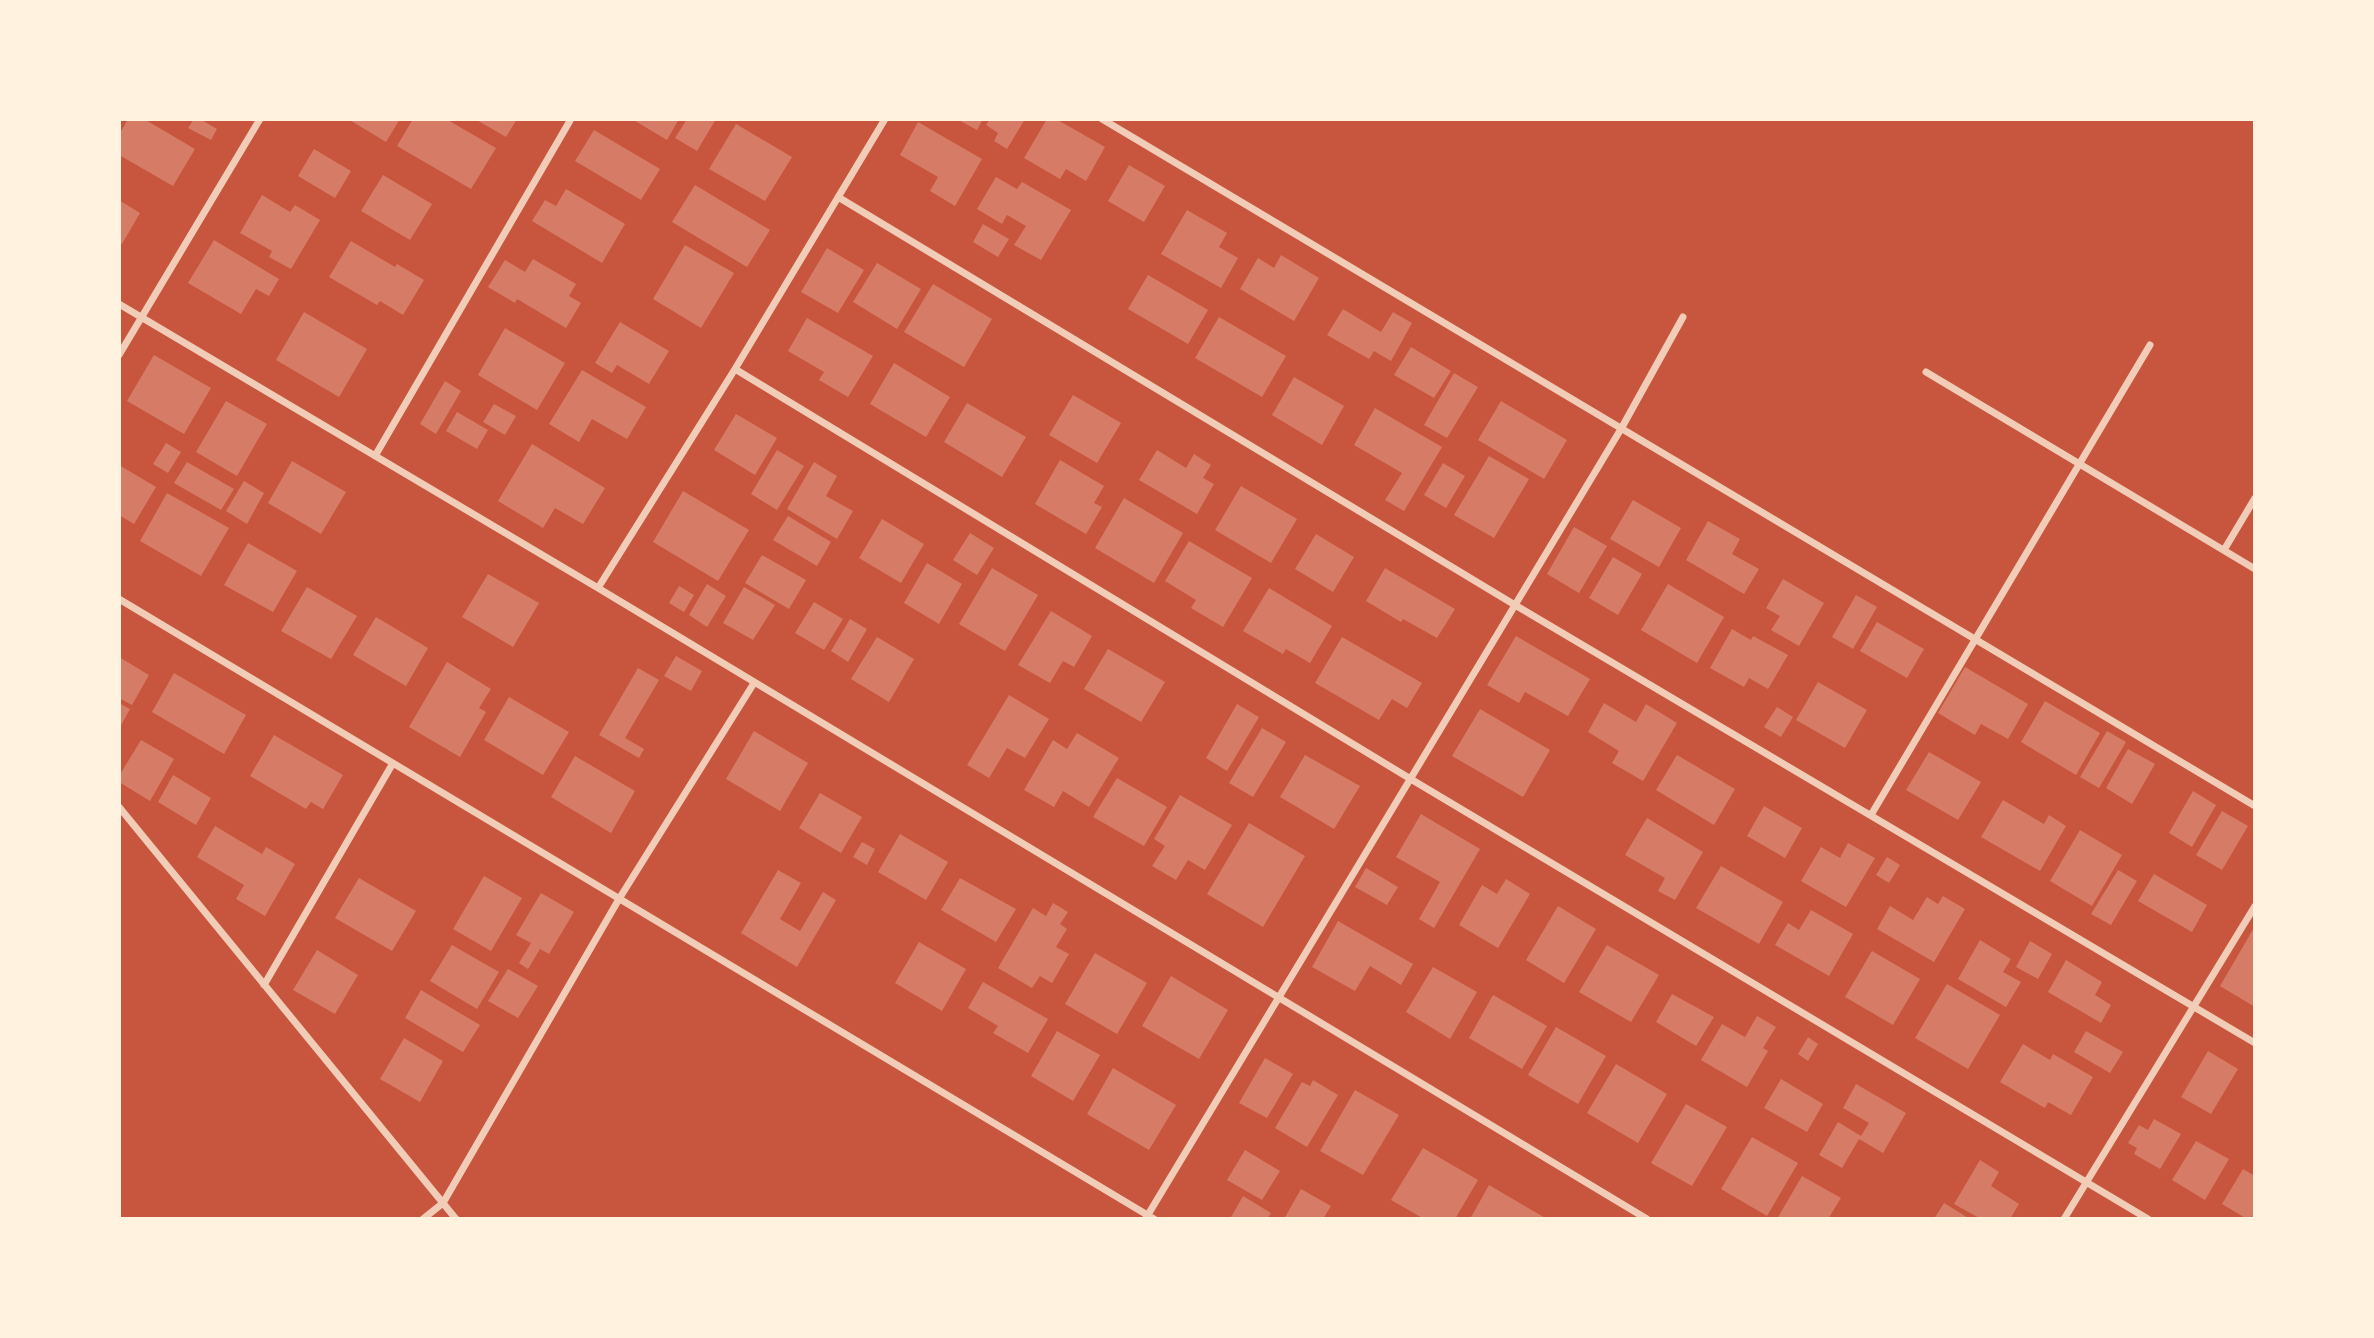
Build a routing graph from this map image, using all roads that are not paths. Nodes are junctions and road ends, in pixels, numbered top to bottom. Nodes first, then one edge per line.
1 (260, 119) edge
2 (570, 119) edge
3 (885, 119) edge
4 (1102, 119) edge
5 (838, 197) junction
6 (119, 304) edge
7 (142, 317) junction
8 (1683, 317) dead end
9 (2150, 345) dead end
10 (119, 355) edge
11 (734, 369) junction
12 (1926, 372) dead end
13 (1621, 429) junction
14 (375, 456) junction
15 (2080, 463) junction
16 (2255, 498) edge
17 (2224, 550) junction
18 (2255, 569) edge
19 (598, 588) junction
20 (119, 599) edge
21 (1515, 605) junction
22 (1975, 640) junction
23 (754, 683) junction
24 (393, 763) junction
25 (1409, 778) junction
26 (2255, 806) edge
27 (119, 807) edge
28 (1871, 815) junction
29 (619, 899) junction
30 (2255, 906) edge
31 (264, 985) junction
32 (1277, 997) junction
33 (2194, 1006) junction
34 (2255, 1043) edge
35 (2087, 1182) junction
36 (443, 1203) junction
37 (1149, 1218) edge
38 (424, 1219) edge
39 (456, 1219) edge
40 (1647, 1219) edge
41 (2064, 1219) edge
42 (2148, 1219) edge

1 - 7 street
2 - 14 street
3 - 5 street
4 - 13 street
5 - 11 street
5 - 21 street
6 - 7 street
7 - 10 street
7 - 14 street
8 - 13 street
9 - 15 street
11 - 19 street
11 - 25 street
12 - 15 street
13 - 21 street
13 - 22 street
14 - 19 street
15 - 17 street
15 - 22 street
16 - 17 street
17 - 18 street
19 - 23 street
20 - 24 street
21 - 25 street
21 - 28 street
22 - 26 street
22 - 28 street
23 - 29 street
23 - 32 street
24 - 29 street
24 - 31 street
25 - 32 street
25 - 35 street
27 - 31 street
28 - 33 street
29 - 36 street
29 - 37 street
30 - 33 street
31 - 36 street
32 - 37 street
32 - 40 street
33 - 34 street
33 - 35 street
35 - 41 street
35 - 42 street
36 - 38 street
36 - 39 street

